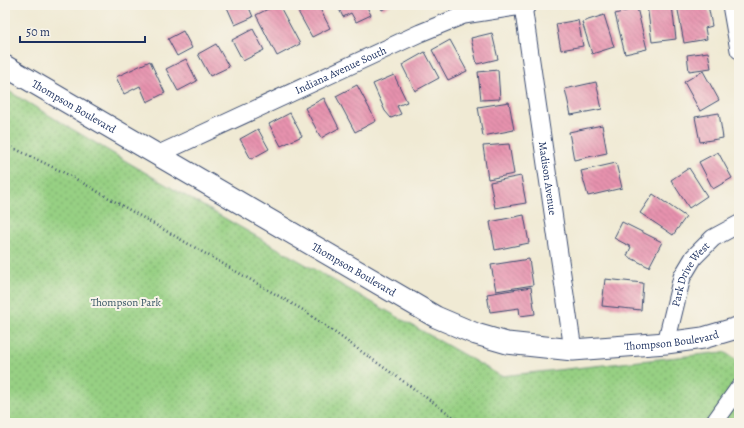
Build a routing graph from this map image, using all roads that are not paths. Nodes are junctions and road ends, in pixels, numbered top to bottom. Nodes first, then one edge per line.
1 (525, 5) edge
2 (731, 5) edge
3 (464, 10) edge
4 (739, 50) edge
5 (5, 66) edge
6 (159, 154) junction
7 (739, 224) edge
8 (738, 324) edge
9 (666, 343) junction
10 (572, 350) junction
11 (739, 388) edge
12 (714, 423) edge

1 - 3 street, Indiana Avenue South
1 - 10 street, Madison Avenue
2 - 4 street
3 - 6 street, Indiana Avenue South
5 - 6 street, Thompson Boulevard
6 - 10 street, Thompson Boulevard
7 - 9 street, Park Drive West
8 - 9 street, Thompson Boulevard
9 - 10 street, Thompson Boulevard
11 - 12 street

